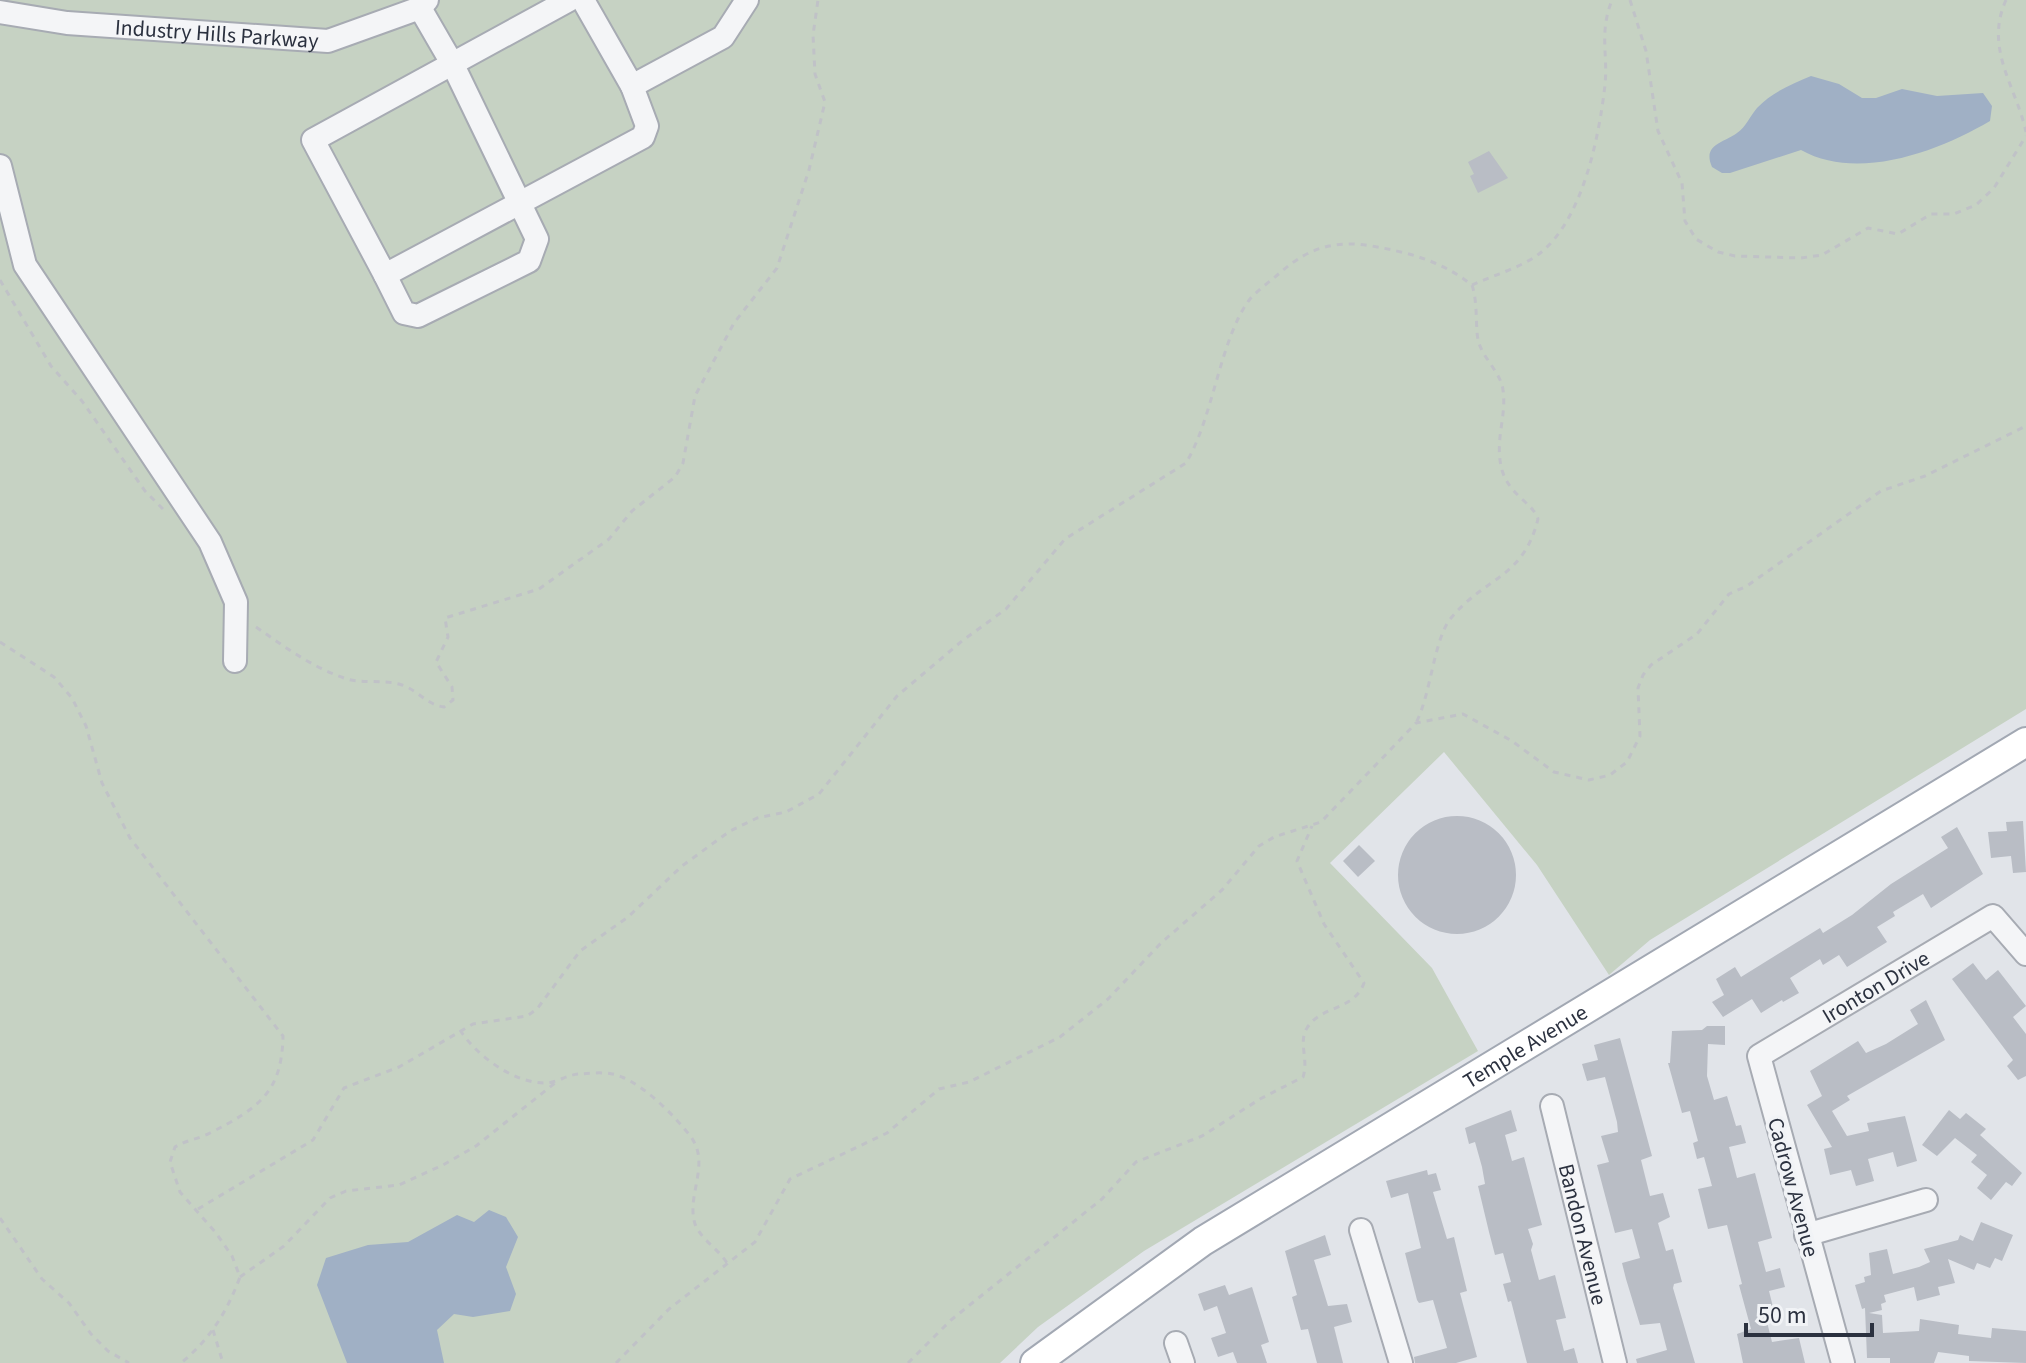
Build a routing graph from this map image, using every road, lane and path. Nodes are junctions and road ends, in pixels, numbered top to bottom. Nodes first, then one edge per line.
1 (569, 0) edge
2 (583, 0) edge
3 (747, 0) edge
4 (818, 0) edge
5 (1612, 0) edge
6 (1630, 0) edge
7 (2006, 0) edge
8 (424, 4) edge
9 (0, 12) edge
10 (453, 65) junction
11 (632, 86) junction
12 (2026, 134) edge
13 (0, 166) edge
14 (519, 204) junction
15 (385, 275) junction
16 (0, 280) edge
17 (1472, 285) junction
18 (2026, 426) edge
19 (169, 514) dead end
20 (236, 602) junction
21 (0, 642) edge
22 (235, 661) dead end
23 (1416, 723) junction
24 (2026, 742) edge
25 (1312, 826) junction
26 (2026, 954) edge
27 (460, 1030) junction
28 (1759, 1056) joint
29 (558, 1080) junction
30 (1552, 1106) dead end
31 (1926, 1200) dead end
32 (198, 1209) junction
33 (0, 1218) edge
34 (1361, 1230) dead end
35 (1806, 1235) junction
36 (727, 1263) junction
37 (240, 1277) junction
38 (213, 1330) junction
39 (118, 1357) junction
40 (119, 1363) edge
41 (129, 1363) edge
42 (181, 1363) edge
43 (223, 1363) edge
44 (616, 1363) edge
45 (908, 1363) edge
46 (1035, 1363) edge
47 (1401, 1363) edge
48 (1615, 1363) edge
49 (1843, 1363) edge

1 - 10 street
2 - 11 street
3 - 11 street
4 - 20 path
5 - 17 path
6 - 12 path
7 - 12 path
8 - 9 street, Industry Hills Parkway
8 - 10 street
10 - 14 street
10 - 15 street
11 - 14 street
13 - 20 street
14 - 15 street
14 - 15 street
16 - 19 path
17 - 23 path
17 - 27 path
18 - 23 path
20 - 22 street
21 - 32 path
23 - 25 path
24 - 46 main road, Temple Avenue
25 - 36 path
25 - 45 path
26 - 28 street, Ironton Drive
27 - 29 path
27 - 32 path
28 - 35 street, Cadrow Avenue
29 - 36 path
29 - 37 path
30 - 48 street, Bandon Avenue
31 - 35 street
32 - 37 path
33 - 39 path
34 - 47 street
35 - 49 street, Cadrow Avenue
36 - 44 path
37 - 38 path
38 - 42 path
38 - 43 path
39 - 40 path
39 - 41 path

